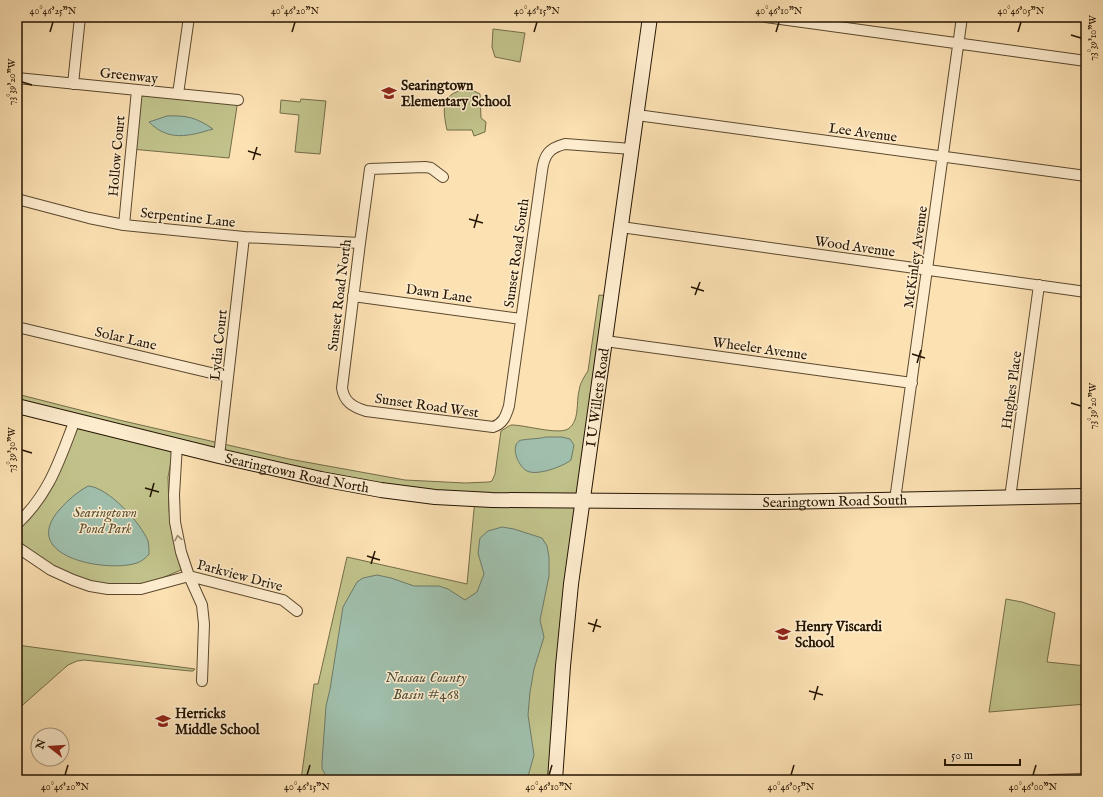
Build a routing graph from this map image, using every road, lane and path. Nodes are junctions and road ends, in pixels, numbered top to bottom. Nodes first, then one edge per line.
1 (80, 17) edge
2 (189, 17) edge
3 (650, 17) edge
4 (766, 17) edge
5 (962, 17) edge
6 (958, 43) junction
7 (1086, 61) edge
8 (17, 78) edge
9 (74, 84) junction
10 (137, 90) junction
11 (178, 94) junction
12 (238, 100) dead end
13 (637, 115) junction
14 (632, 149) junction
15 (942, 156) junction
16 (1086, 176) edge
17 (443, 177) dead end
18 (17, 199) edge
19 (124, 225) junction
20 (621, 227) junction
21 (244, 237) junction
22 (360, 243) junction
23 (927, 270) junction
24 (1039, 285) junction
25 (1086, 292) edge
26 (353, 296) junction
27 (521, 319) junction
28 (17, 327) edge
29 (605, 341) junction
30 (228, 377) junction
31 (912, 383) junction
32 (17, 406) edge
33 (366, 410) joint
34 (75, 420) junction
35 (484, 427) joint
36 (177, 445) junction
37 (219, 456) junction
38 (1086, 496) edge
39 (1010, 498) junction
40 (583, 500) junction
41 (896, 500) junction
42 (17, 524) edge
43 (17, 547) edge
44 (189, 576) junction
45 (297, 611) dead end
46 (202, 681) dead end
47 (1086, 779) edge
48 (555, 780) edge
49 (1050, 780) edge

1 - 9 street
2 - 11 street
3 - 13 main road, I U Willets Road
4 - 6 street
5 - 6 street, McKinley Avenue
6 - 7 street
6 - 15 street, McKinley Avenue
8 - 9 street, Greenway
9 - 10 street, Greenway
10 - 11 street, Greenway
10 - 19 street, Hollow Court
11 - 12 street, Greenway
13 - 14 main road, I U Willets Road
13 - 15 street, Lee Avenue
14 - 20 main road, I U Willets Road
14 - 27 street, Sunset Road South
15 - 16 street, Lee Avenue
15 - 23 street, McKinley Avenue
17 - 22 street, Sunset Road North
18 - 19 street, Serpentine Lane
19 - 21 street, Serpentine Lane
20 - 23 street, Wood Avenue
20 - 29 main road, I U Willets Road
21 - 22 street, Serpentine Lane
21 - 30 street, Lydia Court
22 - 26 street, Sunset Road North
23 - 24 street, Wood Avenue
23 - 31 street, McKinley Avenue
24 - 25 street, Wood Avenue
24 - 39 street, Hughes Place
26 - 27 street, Dawn Lane
26 - 33 street, Sunset Road North
27 - 35 street, Sunset Road South
28 - 30 street, Solar Lane
29 - 31 street, Wheeler Avenue
29 - 40 main road, I U Willets Road
30 - 37 street, Lydia Court
31 - 41 street, McKinley Avenue
32 - 34 main road, Searingtown Road North
33 - 35 street, Sunset Road West
34 - 36 main road, Searingtown Road North
34 - 42 street
36 - 37 main road, Searingtown Road North
44 -> 36 street
37 - 40 main road, Searingtown Road North
38 - 39 main road, Searingtown Road South
39 - 41 main road, Searingtown Road South
40 - 41 main road, Searingtown Road South
40 - 48 main road, I U Willets Road
43 - 44 street, Parkview Drive
44 - 45 street, Parkview Drive
44 - 46 street
47 - 49 street

